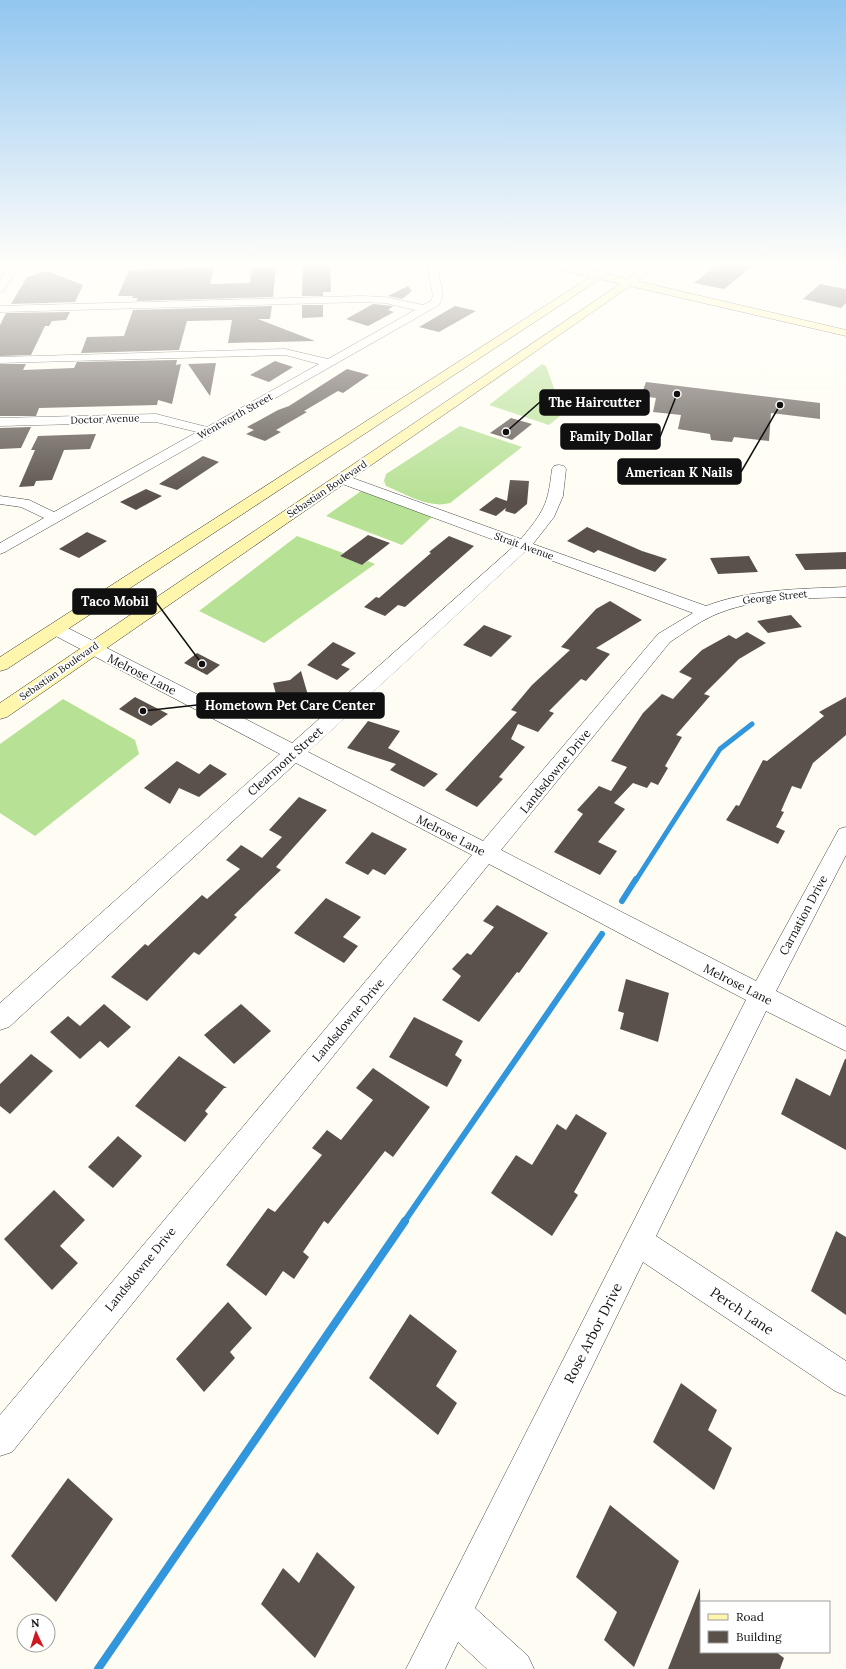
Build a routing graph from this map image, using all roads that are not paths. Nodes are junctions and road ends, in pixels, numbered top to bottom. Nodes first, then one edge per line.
1 (365, 343) edge
2 (496, 343) edge
3 (542, 343) edge
4 (0, 360) edge
5 (330, 363) junction
6 (0, 422) edge
7 (209, 431) junction
8 (559, 469) dead end
9 (342, 479) junction
10 (0, 500) edge
11 (55, 518) junction
12 (523, 546) junction
13 (0, 549) edge
14 (846, 592) edge
15 (706, 612) junction
16 (56, 629) junction
17 (92, 648) junction
18 (0, 665) edge
19 (0, 712) edge
20 (293, 753) junction
21 (846, 835) edge
22 (487, 853) junction
23 (761, 996) junction
24 (0, 1019) edge
25 (846, 1040) edge
26 (639, 1242) junction
27 (846, 1380) edge
28 (0, 1440) edge
29 (453, 1613) junction
30 (425, 1669) edge
31 (515, 1669) edge

1 - 5 street, Wentworth Street
2 - 16 main road
3 - 9 main road, Sebastian Boulevard
4 - 5 street
5 - 7 street, Wentworth Street
6 - 7 street, Doctor Avenue
7 - 11 street, Wentworth Street
8 - 12 street, Clearmont Street
9 - 12 street, Strait Avenue
9 - 17 main road, Sebastian Boulevard
10 - 11 street
11 - 13 street, Wentworth Street
12 - 15 street, Strait Avenue
12 - 20 street, Clearmont Street
14 - 15 street, George Street
15 - 22 street, Landsdowne Drive
16 - 17 street, Melrose Lane
16 - 18 main road
17 - 19 main road, Sebastian Boulevard
17 - 20 street, Melrose Lane
20 - 22 street, Melrose Lane
20 - 24 street, Clearmont Street
21 - 23 street, Carnation Drive
22 - 23 street, Melrose Lane
22 - 28 street, Landsdowne Drive
23 - 25 street, Melrose Lane
23 - 26 street, Rose Arbor Drive
26 - 27 street, Perch Lane
26 - 29 street, Rose Arbor Drive
29 - 30 street, Rose Arbor Drive
29 - 31 street

